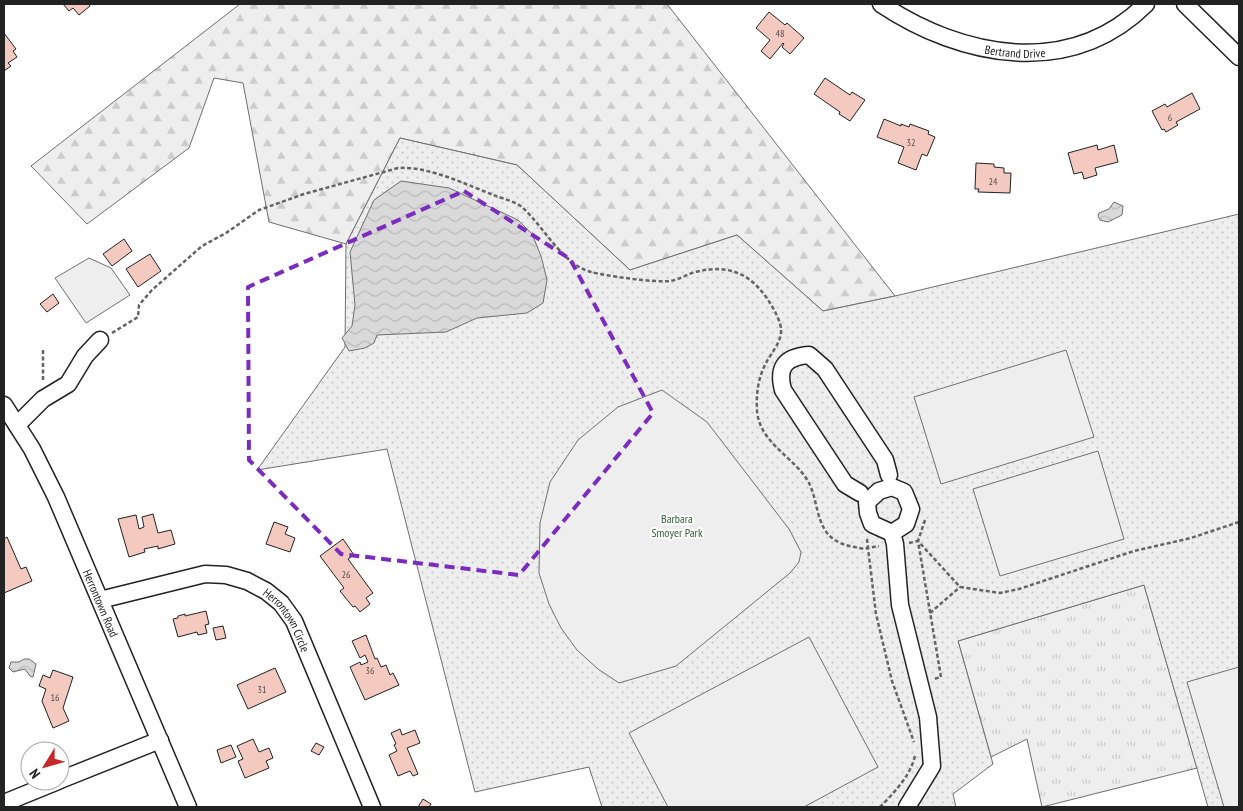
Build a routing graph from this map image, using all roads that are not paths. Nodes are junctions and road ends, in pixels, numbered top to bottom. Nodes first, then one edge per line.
1 (881, 4) edge
2 (1146, 4) edge
3 (1185, 4) edge
4 (1239, 57) edge
5 (100, 340) road end
6 (4, 405) edge
7 (18, 425) junction
8 (889, 475) dead end
9 (860, 493) dead end
10 (893, 539) road end
11 (100, 600) junction
12 (160, 740) junction
13 (70, 777) edge
14 (34, 791) edge
15 (4, 803) edge
16 (188, 807) edge
17 (372, 807) edge
18 (907, 807) edge

1 - 2 street, Bertrand Drive
3 - 4 street
5 - 7 street
6 - 7 street, Herrontown Road
7 - 11 street, Herrontown Road
8 - 9 street
10 - 18 street
11 - 12 street, Herrontown Road
11 - 17 street, Herrontown Circle
12 - 13 street
12 - 16 street, Herrontown Road
14 - 15 street

